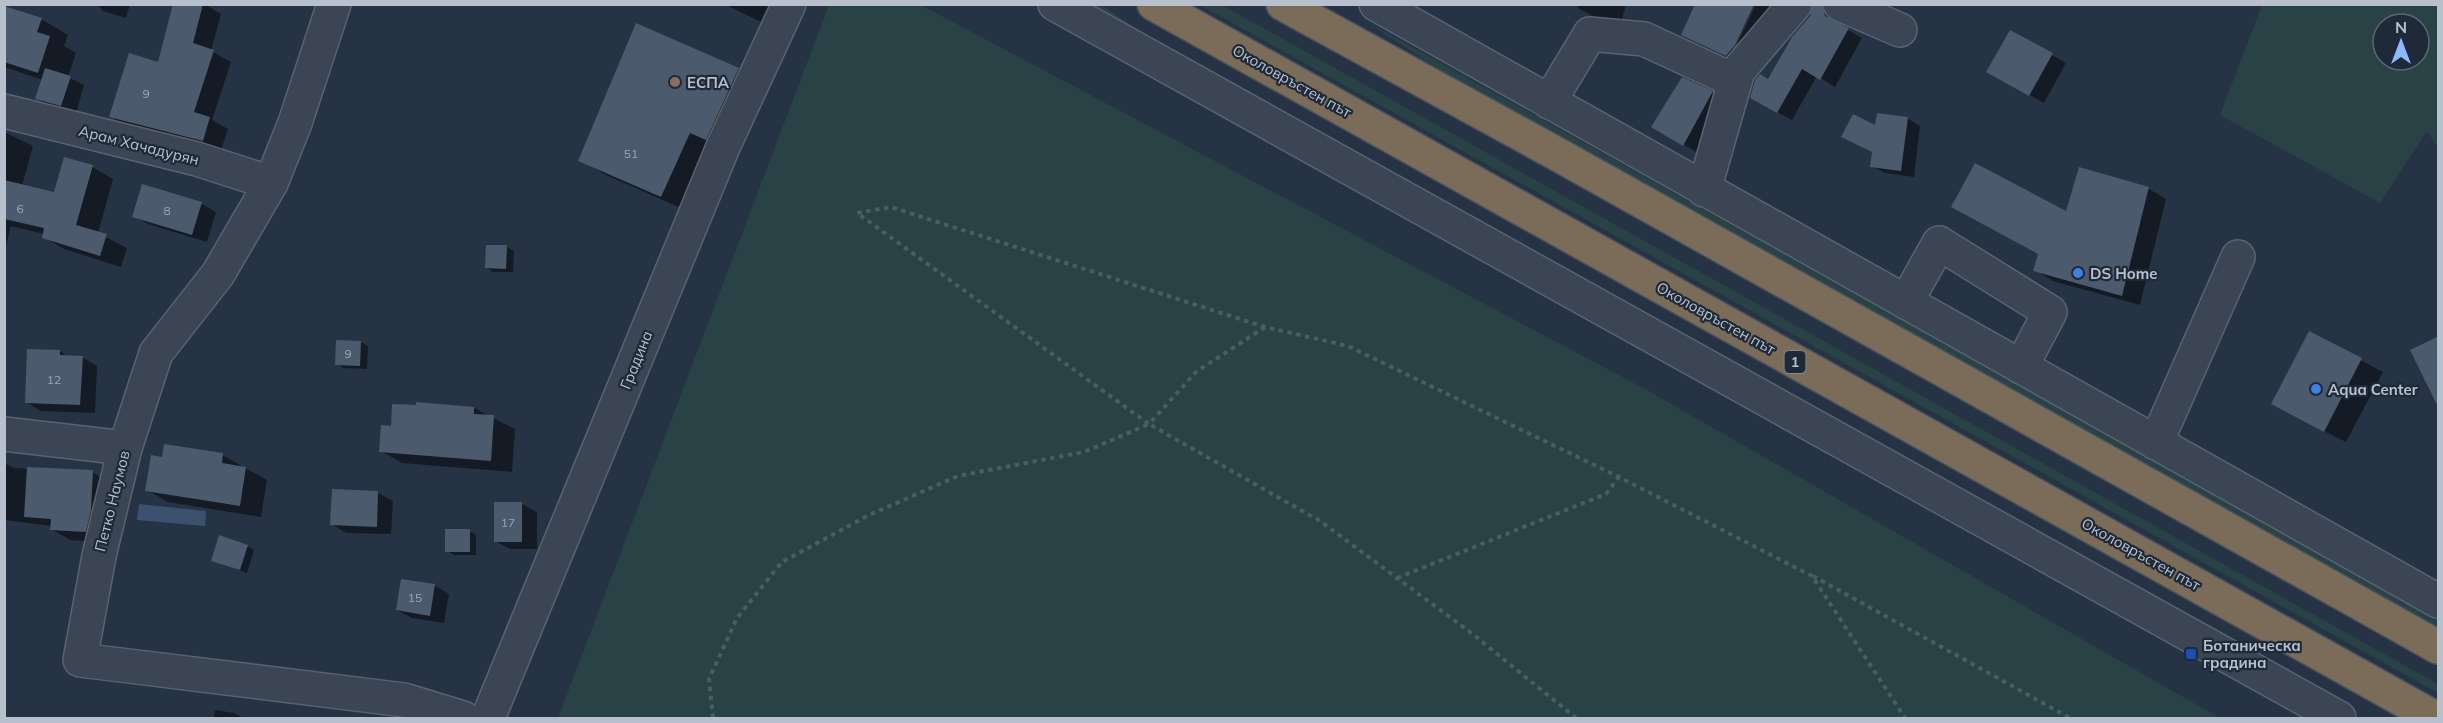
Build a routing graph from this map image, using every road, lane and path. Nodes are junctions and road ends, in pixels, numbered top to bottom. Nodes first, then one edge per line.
1 (334, 4) edge
2 (789, 4) edge
3 (1055, 4) edge
4 (1154, 4) edge
5 (1283, 4) edge
6 (1299, 4) edge
7 (1376, 4) edge
8 (1794, 4) edge
9 (1840, 4) edge
10 (1900, 30) dead end
11 (1335, 34) junction
12 (1735, 81) junction
13 (1549, 102) junction
14 (4, 111) edge
15 (271, 183) junction
16 (1704, 190) junction
17 (2238, 257) dead end
18 (1906, 302) junction
19 (1265, 327) junction
20 (2021, 367) junction
21 (1149, 424) junction
22 (4, 434) edge
23 (2156, 443) junction
24 (125, 448) junction
25 (1619, 477) junction
26 (1812, 576) junction
27 (1397, 578) junction
28 (2439, 601) edge
29 (2439, 647) edge
30 (2334, 717) edge
31 (463, 718) edge
32 (488, 718) edge
33 (713, 718) edge
34 (1576, 718) edge
35 (1905, 718) edge
36 (2070, 718) edge
37 (2435, 718) edge

1 - 15 street, Петко Наумов
2 - 32 street, Градина
3 - 30 street
4 - 37 highway, Околовръстен път / 1
5 - 11 highway
6 - 11 highway
7 - 13 street
8 - 12 street
9 - 10 street
11 - 29 highway
12 - 13 street
12 - 16 street
13 - 16 street
14 - 15 street, Арам Хачадурян
15 - 24 street, Петко Наумов
16 - 18 street
17 - 23 street
18 - 20 street
18 - 20 street
19 - 21 path
19 - 21 path
19 - 25 path
20 - 23 street
21 - 27 path
21 - 33 path
22 - 24 street
23 - 28 street
24 - 31 street, Петко Наумов
25 - 26 path
25 - 27 path
26 - 35 path
26 - 36 path
27 - 34 path

